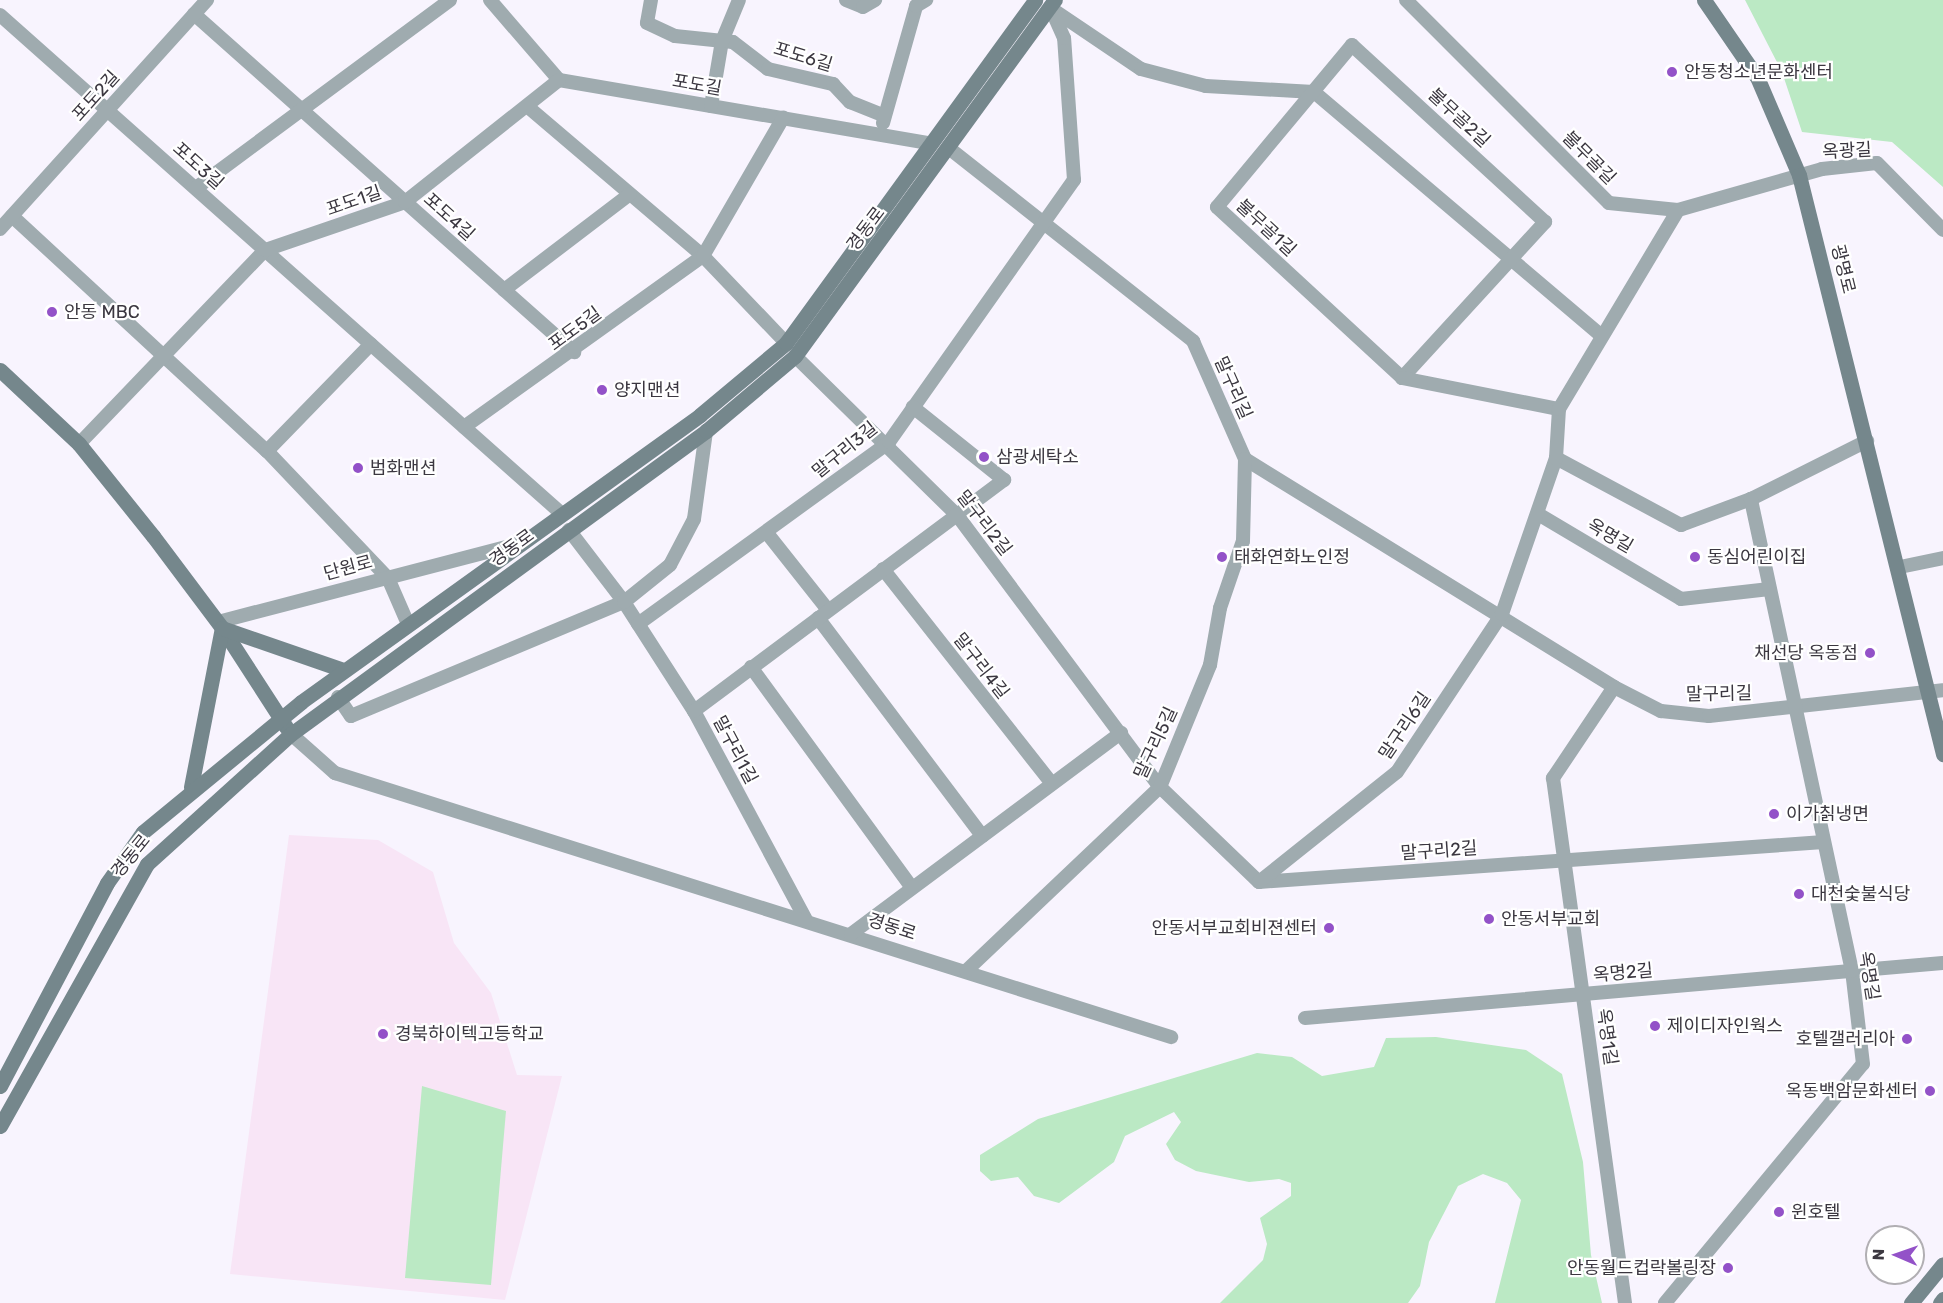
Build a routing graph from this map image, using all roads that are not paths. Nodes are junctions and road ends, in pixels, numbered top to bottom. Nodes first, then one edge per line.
1 (207, 0) edge
2 (450, 0) edge
3 (490, 0) edge
4 (651, 0) edge
5 (739, 0) edge
6 (846, 0) edge
7 (875, 0) edge
8 (926, 0) edge
9 (1035, 0) edge
10 (1406, 0) edge
11 (1704, 0) edge
12 (1049, 2) edge
13 (194, 14) junction
14 (0, 15) edge
15 (722, 41) junction
16 (559, 80) junction
17 (1314, 92) junction
18 (528, 106) junction
19 (711, 106) junction
20 (301, 109) junction
21 (108, 110) junction
22 (883, 116) junction
23 (783, 118) junction
24 (883, 135) junction
25 (932, 144) junction
26 (950, 149) junction
27 (1799, 175) junction
28 (196, 188) junction
29 (630, 194) junction
30 (405, 202) junction
31 (1678, 210) junction
32 (12, 216) junction
33 (1044, 223) junction
34 (0, 230) edge
35 (1943, 230) edge
36 (266, 250) junction
37 (703, 256) junction
38 (1509, 262) junction
39 (504, 290) junction
40 (1602, 336) junction
41 (786, 343) junction
42 (371, 344) junction
43 (574, 352) junction
44 (165, 354) junction
45 (795, 356) junction
46 (0, 370) edge
47 (1402, 378) junction
48 (913, 407) junction
49 (1559, 409) junction
50 (465, 427) junction
51 (706, 430) junction
52 (1867, 441) junction
53 (888, 442) junction
54 (79, 444) junction
55 (267, 451) junction
56 (1556, 458) junction
57 (1245, 459) junction
58 (1751, 499) junction
59 (561, 513) junction
60 (957, 514) junction
61 (1538, 514) junction
62 (569, 530) junction
63 (767, 534) junction
64 (520, 543) junction
65 (1943, 558) edge
66 (1899, 567) junction
67 (883, 570) junction
68 (388, 578) junction
69 (1769, 589) junction
70 (624, 602) junction
71 (823, 614) junction
72 (1502, 614) junction
73 (408, 624) junction
74 (638, 624) junction
75 (220, 625) junction
76 (751, 667) junction
77 (343, 670) junction
78 (1614, 687) junction
79 (1936, 692) edge
80 (338, 697) junction
81 (1796, 708) junction
82 (694, 711) junction
83 (280, 718) junction
84 (1121, 733) junction
85 (291, 734) junction
86 (1943, 754) edge
87 (1052, 784) junction
88 (191, 787) junction
89 (1160, 787) junction
90 (982, 836) junction
91 (1824, 842) junction
92 (1564, 860) junction
93 (1259, 882) junction
94 (912, 888) junction
95 (806, 920) junction
96 (851, 934) junction
97 (1943, 963) edge
98 (966, 971) junction
99 (1852, 971) junction
100 (1583, 994) junction
101 (1305, 1018) dead end
102 (1171, 1036) dead end
103 (0, 1086) edge
104 (0, 1126) edge
105 (1943, 1264) edge
106 (1943, 1299) edge
107 (1670, 1301) edge
108 (1625, 1303) edge
109 (1911, 1303) edge
110 (1940, 1303) edge

1 - 13 street, 포도2길
2 - 20 street
3 - 16 street
4 - 15 street, 포도6길
5 - 15 street
6 - 7 street
8 - 22 street
9 - 25 street, 경동로
10 - 31 street, 불무골길
11 - 27 street, 광명로
12 - 17 street
12 - 26 street, 경동로
12 - 33 street, 말구리3길
13 - 20 street, 포도4길
13 - 21 street, 포도2길
14 - 21 street, 포도3길
15 - 19 street
15 - 22 street, 포도6길
16 - 18 street, 포도1길
16 - 19 street, 포도길
17 - 38 street
17 - 38 street, 불무골2길
17 - 47 street, 불무골1길
18 - 29 street
18 - 30 street, 포도1길
19 - 23 street, 포도길
20 - 28 street
20 - 30 street, 포도4길
21 - 28 street, 포도3길
21 - 32 street, 포도2길
22 - 24 street
23 - 24 street, 포도길
23 - 37 street, 포도5길
24 - 25 street, 포도길
25 - 41 street, 경동로
26 - 33 street, 말구리길
26 - 45 street, 경동로
27 - 31 street, 불무골길
27 - 35 street, 옥광길
27 - 52 street, 광명로
28 - 36 street, 포도3길
29 - 37 street
29 - 39 street
30 - 36 street, 포도1길
30 - 39 street, 포도4길
31 - 40 street
32 - 34 street, 포도2길
32 - 44 street
33 - 48 street, 말구리3길
33 - 57 street, 말구리길
36 - 42 street, 포도3길
36 - 44 street, 포도1길
37 - 41 street
37 - 43 street, 포도5길
38 - 40 street
38 - 47 street
39 - 43 street, 포도4길
40 - 49 street
41 - 59 street, 경동로
42 - 50 street, 포도3길
42 - 55 street
43 - 50 street, 포도5길
44 - 54 street, 포도1길
44 - 55 street
45 - 51 street, 경동로
45 - 53 street, 말구리2길
46 - 54 street
47 - 49 street
48 - 53 street, 말구리3길
48 - 60 street
49 - 56 street
50 - 59 street, 포도3길
51 - 62 street, 경동로
51 - 70 street
52 - 58 street
52 - 66 street, 광명로
53 - 60 street, 말구리2길
53 - 63 street, 말구리3길
54 - 75 street
55 - 68 street, 단원로
56 - 58 street
56 - 61 street
57 - 72 street, 말구리길
57 - 89 street, 말구리5길
58 - 69 street, 옥명길
59 - 64 street, 경동로
60 - 67 street
60 - 84 street, 말구리2길
61 - 69 street, 옥명길
61 - 72 street
62 - 70 street, 말구리1길
62 - 80 street, 경동로
63 - 71 street
63 - 74 street, 말구리3길
64 - 68 street
64 - 73 street, 경동로
65 - 66 street
66 - 79 street, 광명로
67 - 71 street
67 - 87 street, 말구리4길
68 - 73 street
68 - 75 street, 단원로
69 - 81 street, 옥명길
70 - 74 street, 말구리1길
70 - 80 street
71 - 76 street
71 - 90 street
72 - 78 street, 말구리길
72 - 93 street, 말구리6길
73 - 77 street, 경동로
74 - 82 street, 말구리1길
75 - 77 street
75 - 83 street
75 - 88 street
76 - 82 street
76 - 94 street
77 - 83 street, 경동로
78 - 81 street, 말구리길
78 - 92 street, 옥명1길
79 - 81 street, 말구리길
79 - 86 street, 광명로
80 - 85 street, 경동로
81 - 91 street, 옥명길
82 - 95 street, 말구리1길
83 - 85 street
83 - 88 street, 경동로
84 - 87 street
84 - 89 street, 말구리2길
85 - 95 street, 경동로
85 - 104 street, 경동로
87 - 90 street
88 - 103 street, 경동로
89 - 93 street, 말구리2길
89 - 98 street, 말구리5길
90 - 94 street
91 - 92 street, 말구리2길
91 - 99 street, 옥명길
92 - 93 street, 말구리2길
92 - 100 street, 옥명1길
94 - 96 street
95 - 96 street, 경동로
96 - 98 street, 경동로
97 - 99 street, 옥명2길
98 - 102 street, 경동로
99 - 100 street, 옥명2길
99 - 107 street, 옥명길
100 - 101 street, 옥명2길
100 - 108 street, 옥명1길
105 - 109 street
106 - 110 street

